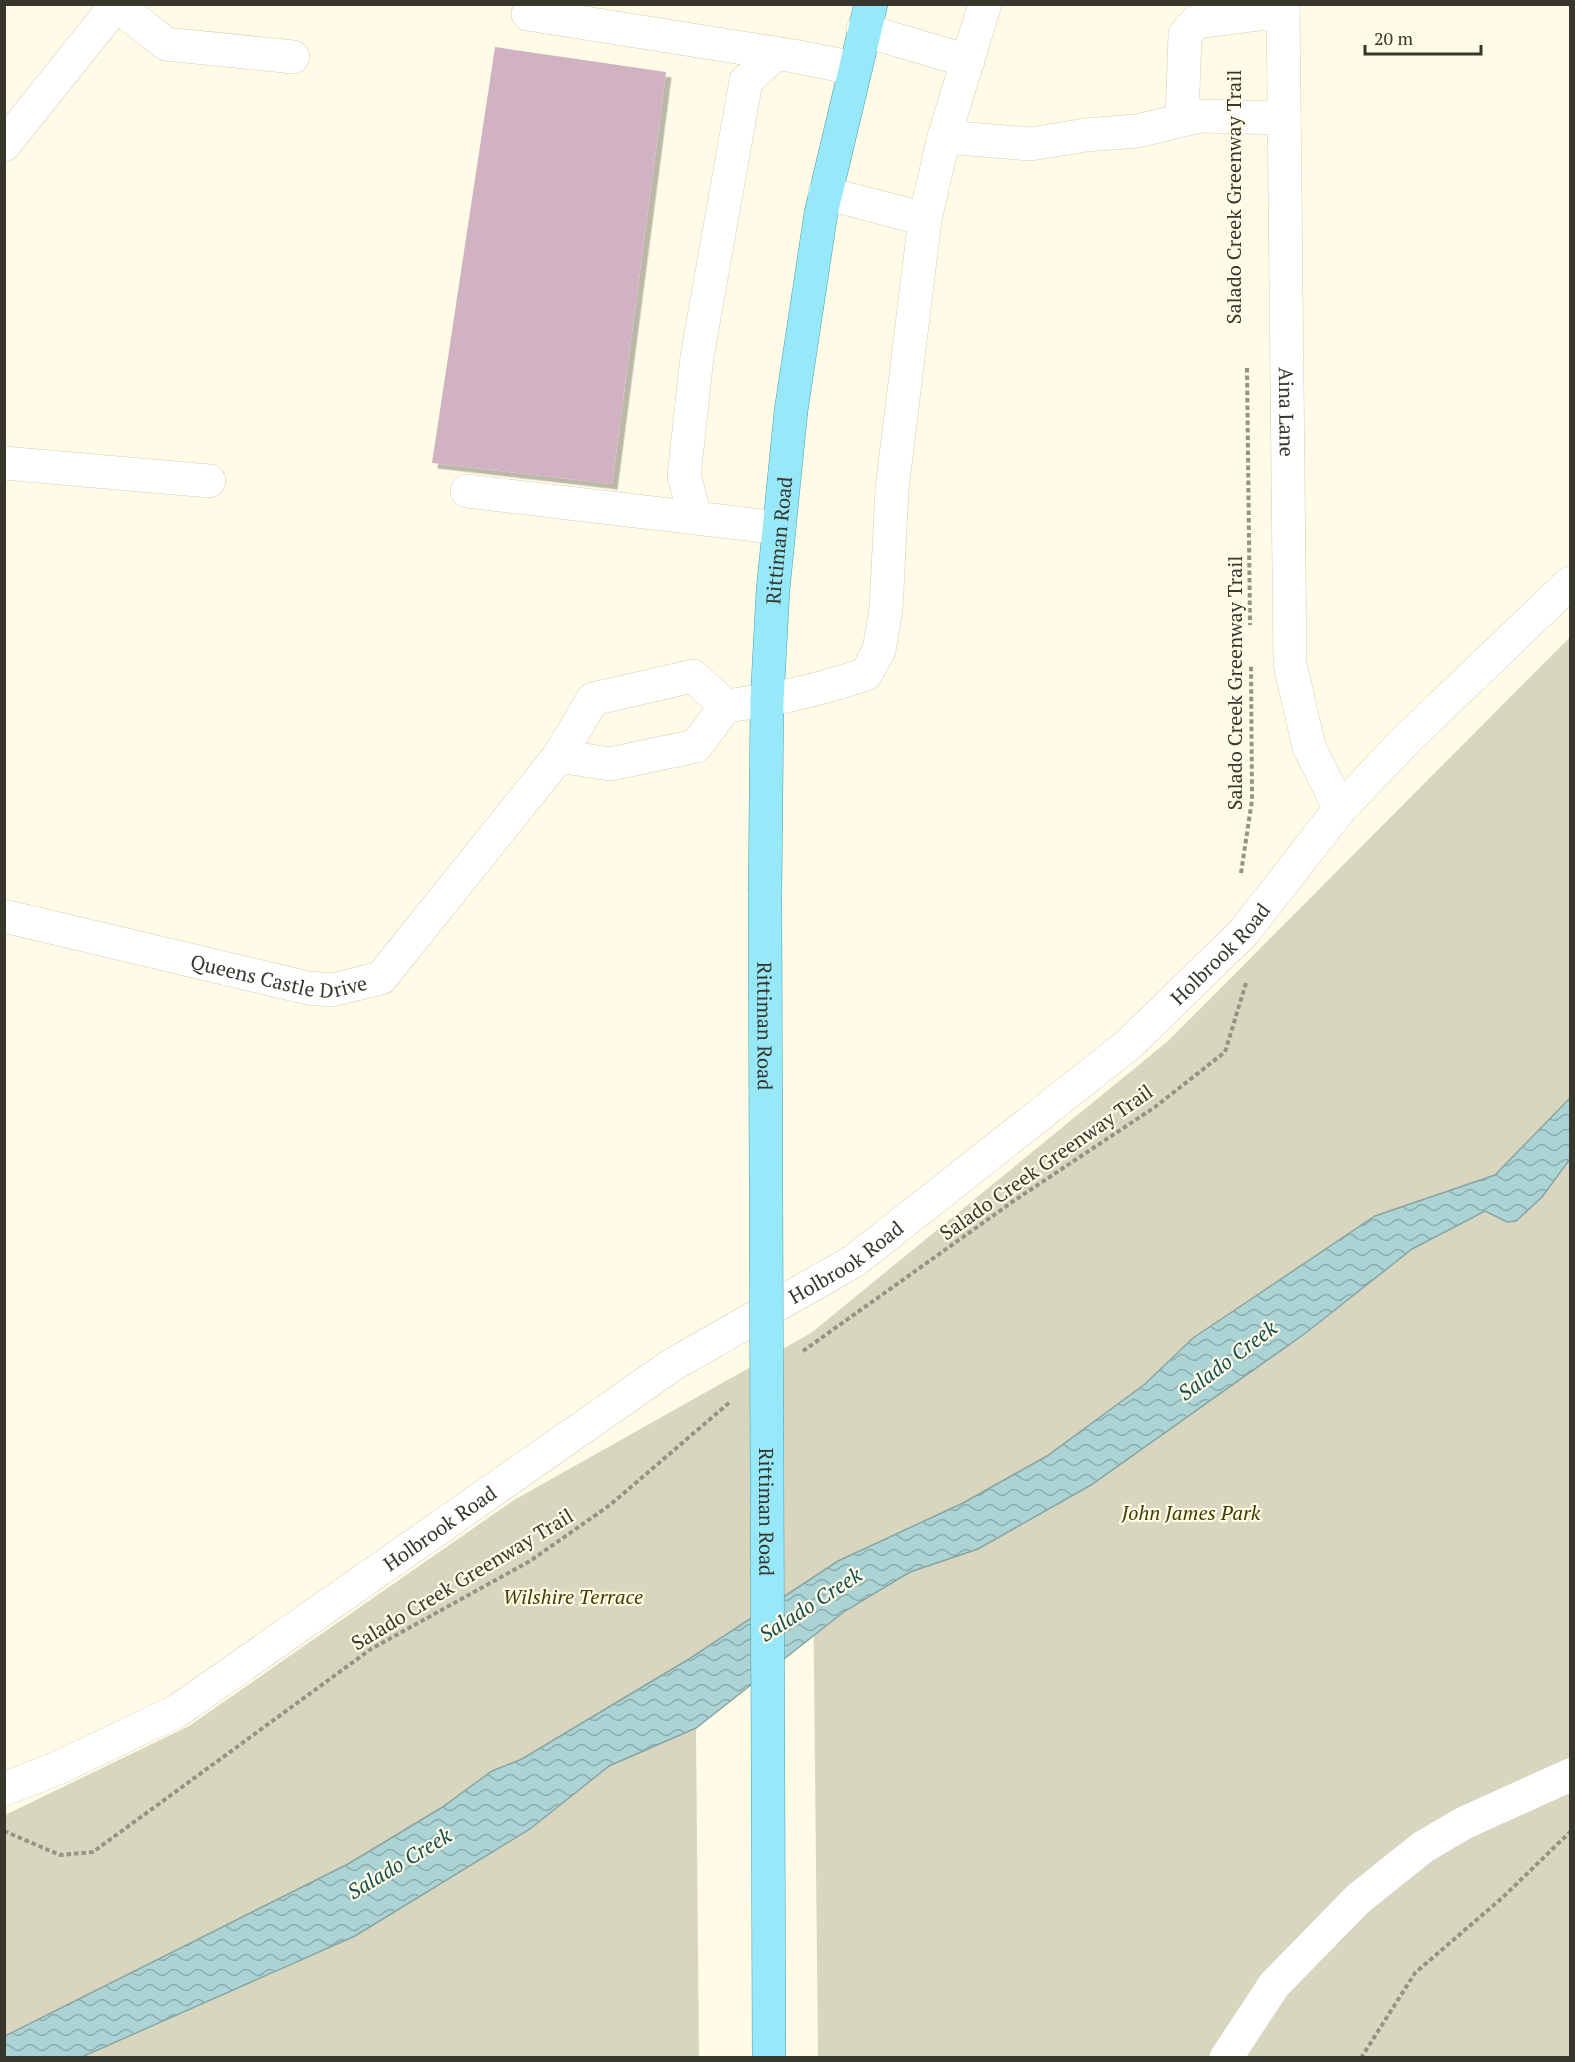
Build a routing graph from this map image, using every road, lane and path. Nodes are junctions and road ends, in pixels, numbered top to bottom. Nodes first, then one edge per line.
1 (986, 4) edge
2 (117, 5) edge
3 (1283, 8) edge
4 (528, 14) dead end
5 (867, 17) edge
6 (776, 53) junction
7 (278, 55) dead end
8 (968, 61) junction
9 (854, 68) junction
10 (1283, 118) junction
11 (1182, 120) junction
12 (944, 137) junction
13 (4, 145) edge
14 (825, 193) junction
15 (925, 219) junction
16 (1247, 357) dead end
17 (4, 463) edge
18 (209, 481) dead end
19 (467, 491) dead end
20 (696, 518) junction
21 (779, 528) junction
22 (1570, 583) edge
23 (1250, 636) dead end
24 (1251, 659) dead end
25 (767, 701) junction
26 (726, 706) junction
27 (559, 756) junction
28 (1340, 809) junction
29 (1241, 875) dead end
30 (4, 916) edge
31 (1244, 932) junction
32 (794, 1357) dead end
33 (740, 1395) dead end
34 (1570, 1775) edge
35 (4, 1790) edge
36 (4, 1831) edge
37 (1570, 1832) edge
38 (769, 2058) edge
39 (1226, 2058) edge
40 (1361, 2058) edge

1 - 8 street
2 - 7 street
2 - 13 street
3 - 10 street, Aina Lane
3 - 11 street
4 - 6 street
5 - 8 street
5 - 9 main road, Rittiman Road
6 - 9 street
6 - 20 street
8 - 12 street
9 - 14 main road, Rittiman Road
10 - 11 street
10 - 28 street, Aina Lane
11 - 12 street
12 - 15 street
14 - 15 street
14 - 21 main road, Rittiman Road
15 - 25 street
16 - 23 path, Salado Creek Greenway Trail
17 - 18 street
19 - 20 street
20 - 21 street
21 - 25 main road, Rittiman Road
22 - 28 street, Holbrook Road
24 - 29 path, Salado Creek Greenway Trail
25 - 26 street
25 - 38 main road, Rittiman Road, bridge
26 - 27 street
26 - 27 street, Queens Castle Drive
27 - 30 street, Queens Castle Drive
28 - 31 street, Holbrook Road
31 - 32 path, Salado Creek Greenway Trail
31 - 35 street, Holbrook Road
33 - 36 path, Salado Creek Greenway Trail
34 - 39 street
37 - 40 path

